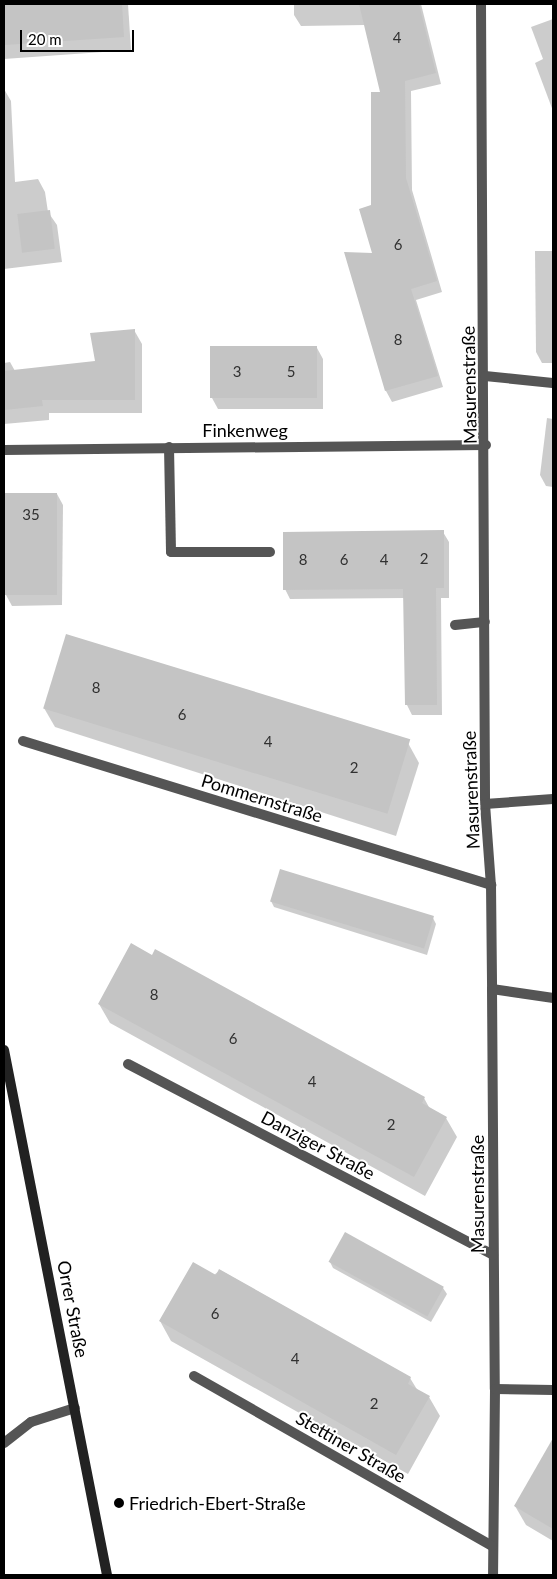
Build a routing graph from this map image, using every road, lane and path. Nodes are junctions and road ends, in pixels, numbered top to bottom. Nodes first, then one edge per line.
1 (481, 4) edge
2 (485, 376) junction
3 (553, 383) edge
4 (486, 444) junction
5 (169, 447) junction
6 (4, 450) edge
7 (270, 552) dead end
8 (485, 622) junction
9 (455, 625) dead end
10 (23, 741) dead end
11 (553, 799) edge
12 (485, 804) junction
13 (491, 885) junction
14 (492, 989) junction
15 (553, 998) edge
16 (4, 1050) edge
17 (128, 1064) dead end
18 (493, 1255) junction
19 (194, 1376) dead end
20 (495, 1389) junction
21 (553, 1390) edge
22 (75, 1408) junction
23 (4, 1443) edge
24 (492, 1546) junction
25 (107, 1575) edge
26 (493, 1575) edge

1 - 2 street, Masurenstraße
2 - 3 street
2 - 4 street, Masurenstraße
4 - 5 street, Finkenweg
4 - 8 street, Masurenstraße
5 - 6 street, Finkenweg
5 - 7 street
8 - 9 street
8 - 12 street, Masurenstraße
10 - 13 street, Pommernstraße
11 - 12 street
12 - 13 street, Masurenstraße
13 - 14 street, Masurenstraße
14 - 15 street
14 - 18 street, Masurenstraße
16 - 22 street, Orrer Straße
17 - 18 street, Danziger Straße
18 - 20 street, Masurenstraße
19 - 24 street, Stettiner Straße
20 - 21 street
20 - 24 street, Masurenstraße
22 - 23 street
22 - 25 street, Orrer Straße
24 - 26 street, Masurenstraße

